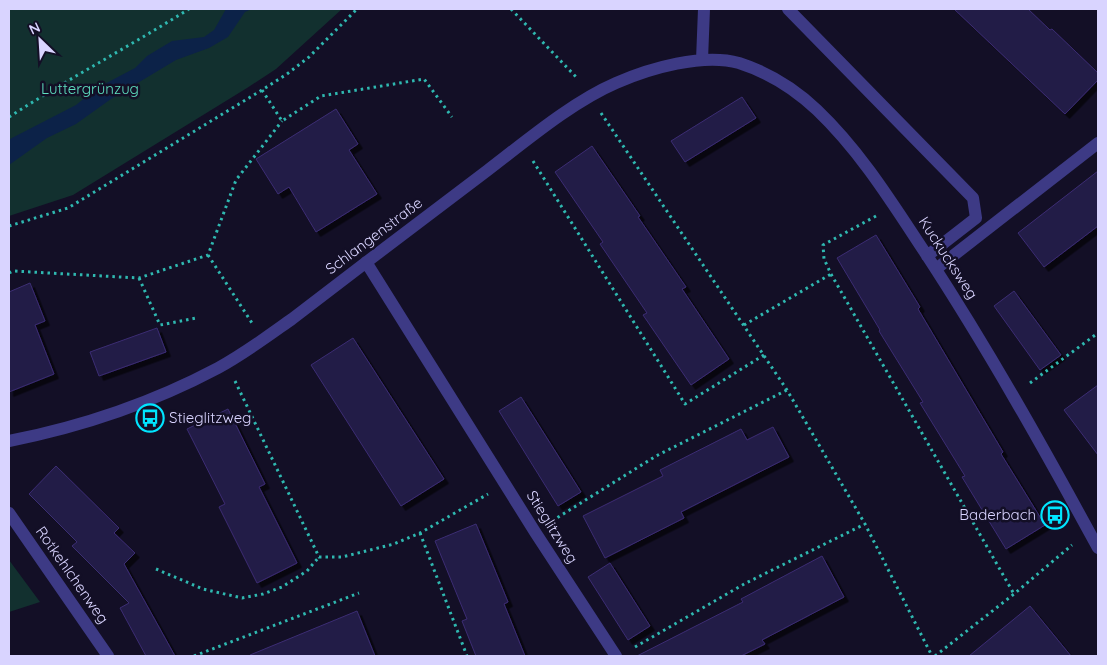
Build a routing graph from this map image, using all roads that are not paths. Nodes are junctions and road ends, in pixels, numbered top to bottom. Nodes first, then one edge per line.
1 (704, 9) edge
2 (788, 9) edge
3 (702, 60) junction
4 (1098, 142) edge
5 (927, 256) junction
6 (366, 262) junction
7 (936, 269) junction
8 (9, 442) edge
9 (9, 513) edge
10 (1098, 548) edge
11 (622, 654) edge
12 (108, 656) edge

1 - 3 street
2 - 5 street
3 - 5 street, Kuckucksweg
3 - 6 street, Schlangenstraße
4 - 7 street
5 - 7 street, Kuckucksweg
6 - 8 street, Schlangenstraße
6 - 11 street, Stieglitzweg
7 - 10 street, Kuckucksweg
9 - 12 street, Rotkehlchenweg

